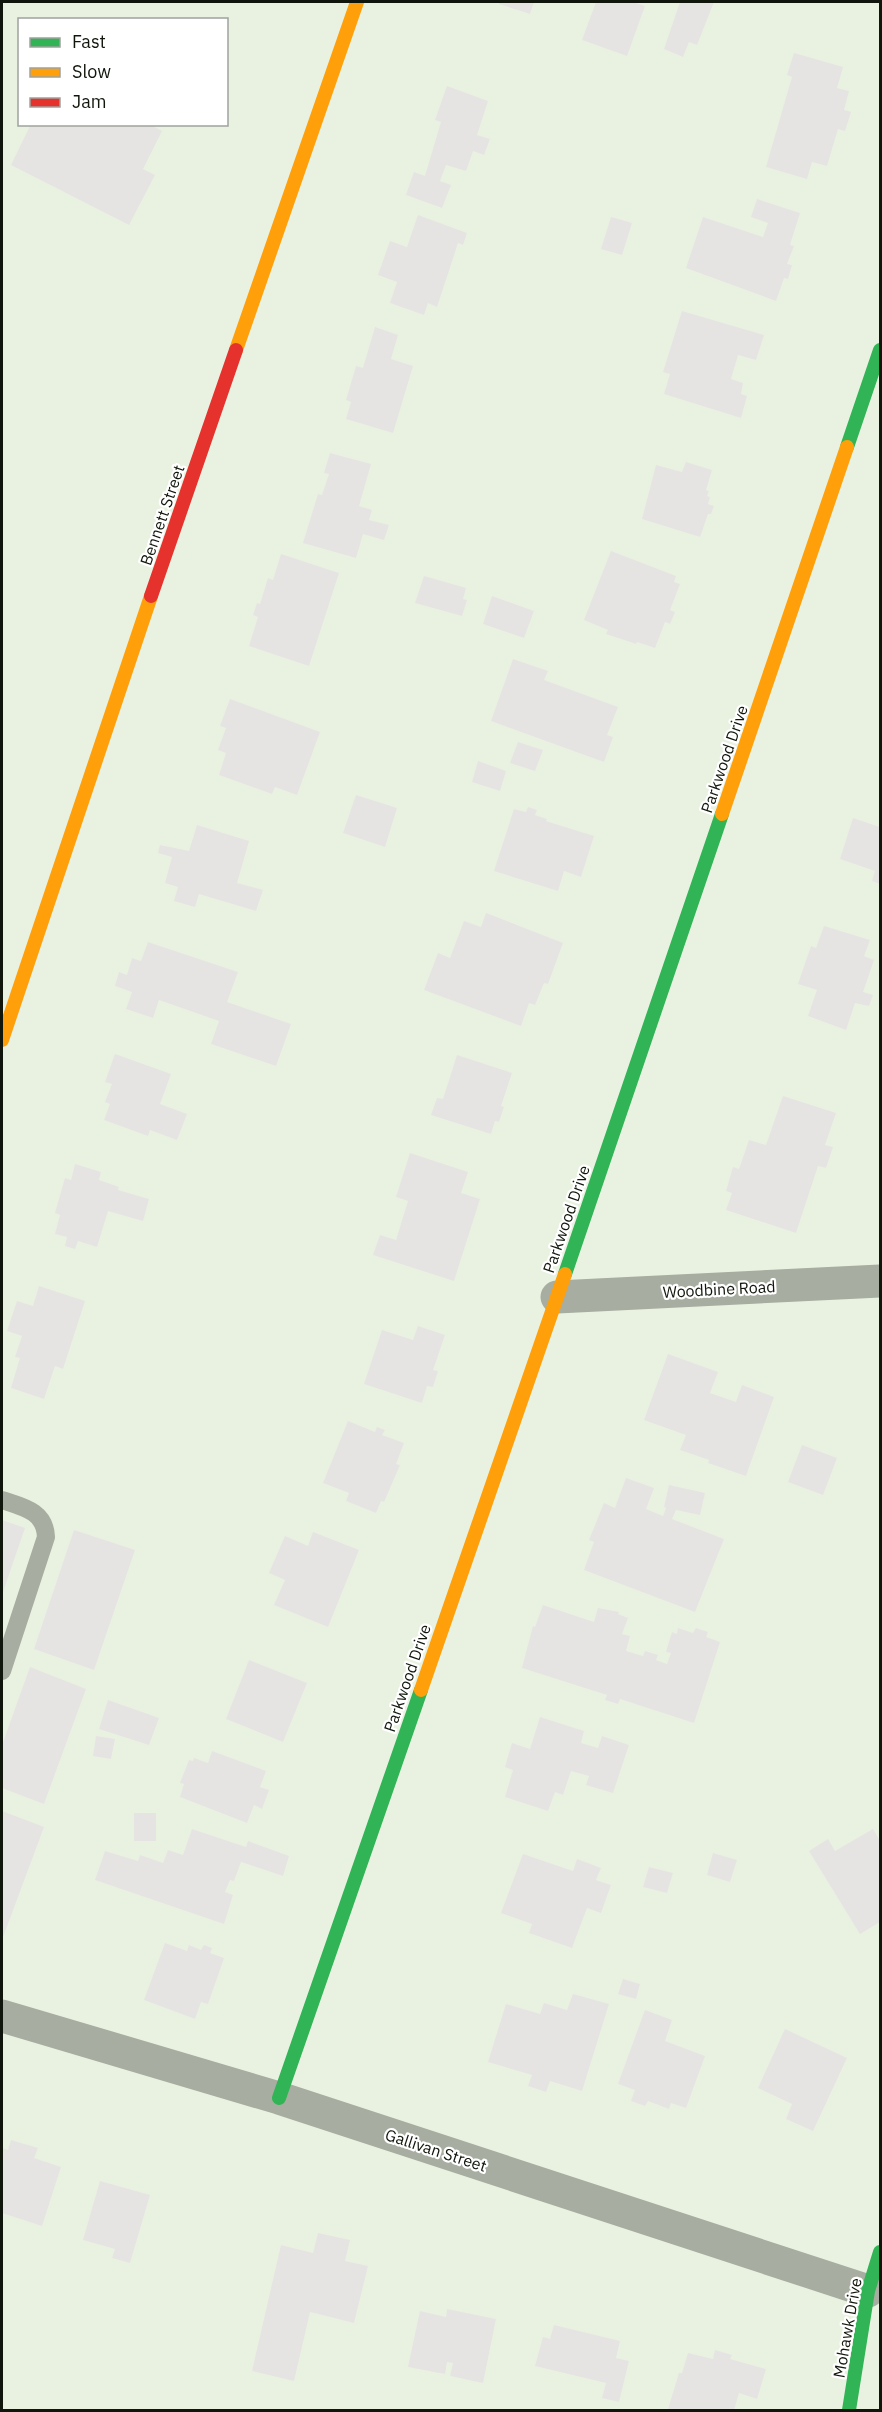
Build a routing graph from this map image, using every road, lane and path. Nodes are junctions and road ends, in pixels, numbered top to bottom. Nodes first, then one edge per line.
1 (357, 2) edge
2 (880, 350) edge
3 (2, 1040) edge
4 (880, 1281) edge
5 (557, 1297) junction
6 (2, 1500) edge
7 (2, 1671) edge
8 (2, 2016) edge
9 (279, 2098) junction
10 (880, 2252) edge
11 (868, 2291) junction
12 (849, 2410) edge

1 - 3 street, Bennett Street
2 - 5 street, Parkwood Drive
4 - 5 street, Woodbine Road
5 - 9 street, Parkwood Drive
6 - 7 lane
8 - 9 street, Gallivan Street
9 - 11 street, Gallivan Street
10 - 11 street, Mohawk Drive
11 - 12 street, Mohawk Drive

